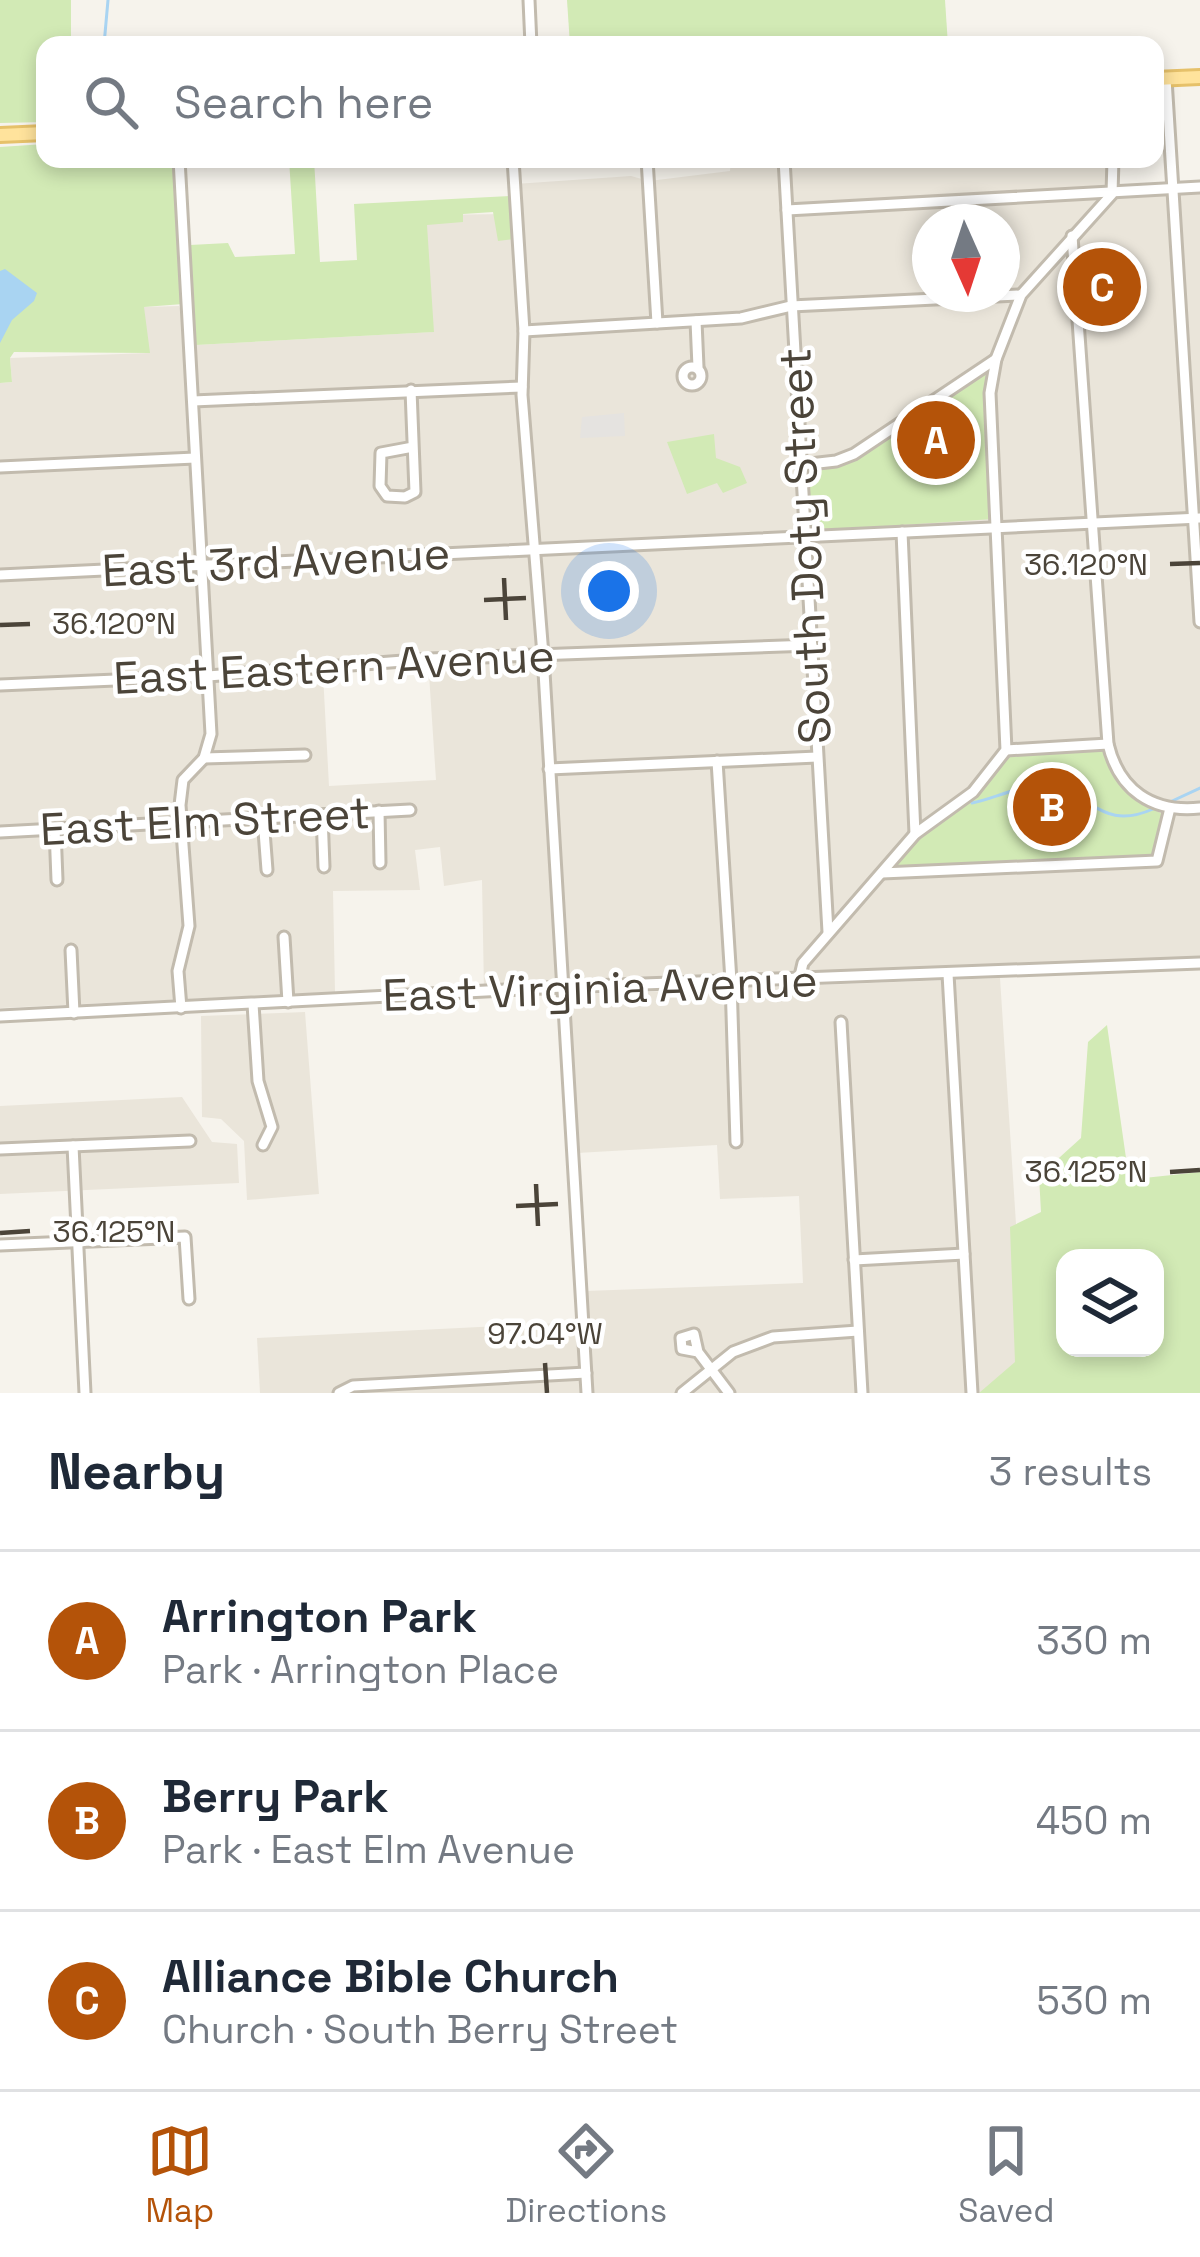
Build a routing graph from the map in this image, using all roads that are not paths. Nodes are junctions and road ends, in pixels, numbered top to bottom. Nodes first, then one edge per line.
1 (529, 0) edge
2 (531, 36) edge
3 (1200, 77) edge
4 (1164, 79) edge
5 (1164, 104) edge
6 (36, 133) edge
7 (0, 135) edge
8 (180, 168) edge
9 (514, 168) edge
10 (648, 168) edge
11 (785, 168) edge
12 (1113, 168) edge
13 (1200, 187) edge
14 (1174, 188) junction
15 (1112, 194) junction
16 (787, 210) junction
17 (1072, 236) junction
18 (1021, 295) junction
19 (791, 306) junction
20 (696, 321) junction
21 (657, 323) junction
22 (524, 331) junction
23 (996, 359) junction
24 (698, 367) dead end
25 (522, 387) junction
26 (412, 390) junction
27 (193, 400) junction
28 (413, 447) junction
29 (195, 458) junction
30 (801, 465) junction
31 (0, 467) edge
32 (1197, 518) edge
33 (1090, 523) junction
34 (999, 527) junction
35 (902, 532) junction
36 (806, 537) junction
37 (533, 550) junction
38 (203, 564) junction
39 (0, 574) edge
40 (1200, 622) edge
41 (812, 645) junction
42 (543, 655) junction
43 (208, 676) junction
44 (0, 685) edge
45 (1108, 744) junction
46 (1006, 750) junction
47 (305, 755) dead end
48 (818, 757) junction
49 (204, 758) junction
50 (718, 761) junction
51 (549, 769) junction
52 (1170, 808) junction
53 (1200, 808) edge
54 (410, 810) dead end
55 (379, 812) junction
56 (322, 815) junction
57 (262, 818) junction
58 (182, 823) junction
59 (55, 829) junction
60 (0, 832) edge
61 (915, 834) junction
62 (380, 863) dead end
63 (324, 867) dead end
64 (267, 870) dead end
65 (882, 873) junction
66 (58, 880) dead end
67 (828, 933) junction
68 (284, 937) dead end
69 (71, 950) dead end
70 (1200, 963) edge
71 (948, 974) junction
72 (799, 980) junction
73 (731, 981) junction
74 (563, 987) junction
75 (288, 1003) junction
76 (253, 1004) junction
77 (181, 1008) junction
78 (74, 1013) junction
79 (0, 1016) edge
80 (841, 1022) dead end
81 (190, 1141) dead end
82 (736, 1142) dead end
83 (263, 1145) dead end
84 (73, 1146) junction
85 (0, 1149) edge
86 (78, 1242) junction
87 (0, 1245) edge
88 (964, 1254) junction
89 (854, 1260) junction
90 (189, 1299) dead end
91 (858, 1331) junction
92 (698, 1352) dead end
93 (711, 1369) junction
94 (586, 1373) junction
95 (85, 1393) edge
96 (339, 1393) edge
97 (587, 1393) edge
98 (682, 1393) edge
99 (729, 1393) edge
100 (862, 1393) edge
101 (972, 1393) edge

1 - 2 street
3 - 4 main road
5 - 14 street
6 - 7 main road
8 - 27 street
9 - 22 street
10 - 21 street
11 - 16 street, South Doty Street
12 - 15 street
13 - 14 street
14 - 15 street
14 - 32 street
15 - 16 street
15 - 17 street
16 - 19 street, South Doty Street
17 - 18 street
17 - 33 street
18 - 19 street
18 - 23 street
19 - 20 street
19 - 30 street, South Doty Street
20 - 21 street
20 - 24 street
21 - 22 street
22 - 25 street
23 - 30 street
23 - 34 street
25 - 26 street
25 - 37 street
26 - 27 street
26 - 28 street
27 - 29 street
28 - 28 street
29 - 31 street
29 - 38 street
30 - 36 street, South Doty Street
32 - 33 street, East 3rd Avenue
32 - 40 street
33 - 34 street, East 3rd Avenue
33 - 45 street
34 - 35 street, East 3rd Avenue
34 - 46 street
35 - 36 street, East 3rd Avenue
35 - 61 street
36 - 37 street, East 3rd Avenue
36 - 41 street, South Doty Street
37 - 38 street, East 3rd Avenue
37 - 42 street
38 - 39 street, East 3rd Avenue
38 - 43 street
41 - 42 street, East Eastern Avenue
41 - 48 street, South Doty Street
42 - 43 street, East Eastern Avenue
42 - 51 street
43 - 44 street, East Eastern Avenue
43 - 49 street
45 - 46 street
45 - 52 street
46 - 61 street
47 - 49 street
48 - 50 street
48 - 67 street, South Doty Street
49 - 58 street
50 - 51 street
50 - 73 street
51 - 74 street
52 - 53 street
52 - 65 street
54 - 55 street, East Elm Street
55 - 56 street, East Elm Street
55 - 62 street
56 - 57 street, East Elm Street
56 - 63 street
57 - 58 street, East Elm Street
57 - 64 street
58 - 59 street, East Elm Street
58 - 77 street
59 - 60 street, East Elm Street
59 - 66 street
61 - 65 street
65 - 67 street
67 - 72 street
68 - 75 street
69 - 78 street
70 - 71 street, East Virginia Avenue
71 - 72 street, East Virginia Avenue
71 - 88 street
72 - 73 street, East Virginia Avenue
73 - 74 street, East Virginia Avenue
73 - 82 street
74 - 75 street, East Virginia Avenue
74 - 94 street
75 - 76 street, East Virginia Avenue
76 - 77 street, East Virginia Avenue
76 - 83 street
77 - 78 street, East Virginia Avenue
78 - 79 street, East Virginia Avenue
80 - 89 street
81 - 84 street
84 - 85 street
84 - 86 street
86 - 87 street
86 - 90 street
86 - 95 street
88 - 89 street
88 - 101 street
89 - 91 street
91 - 93 street
91 - 100 street
92 - 93 street
93 - 98 street
93 - 99 street
94 - 96 street
94 - 97 street

